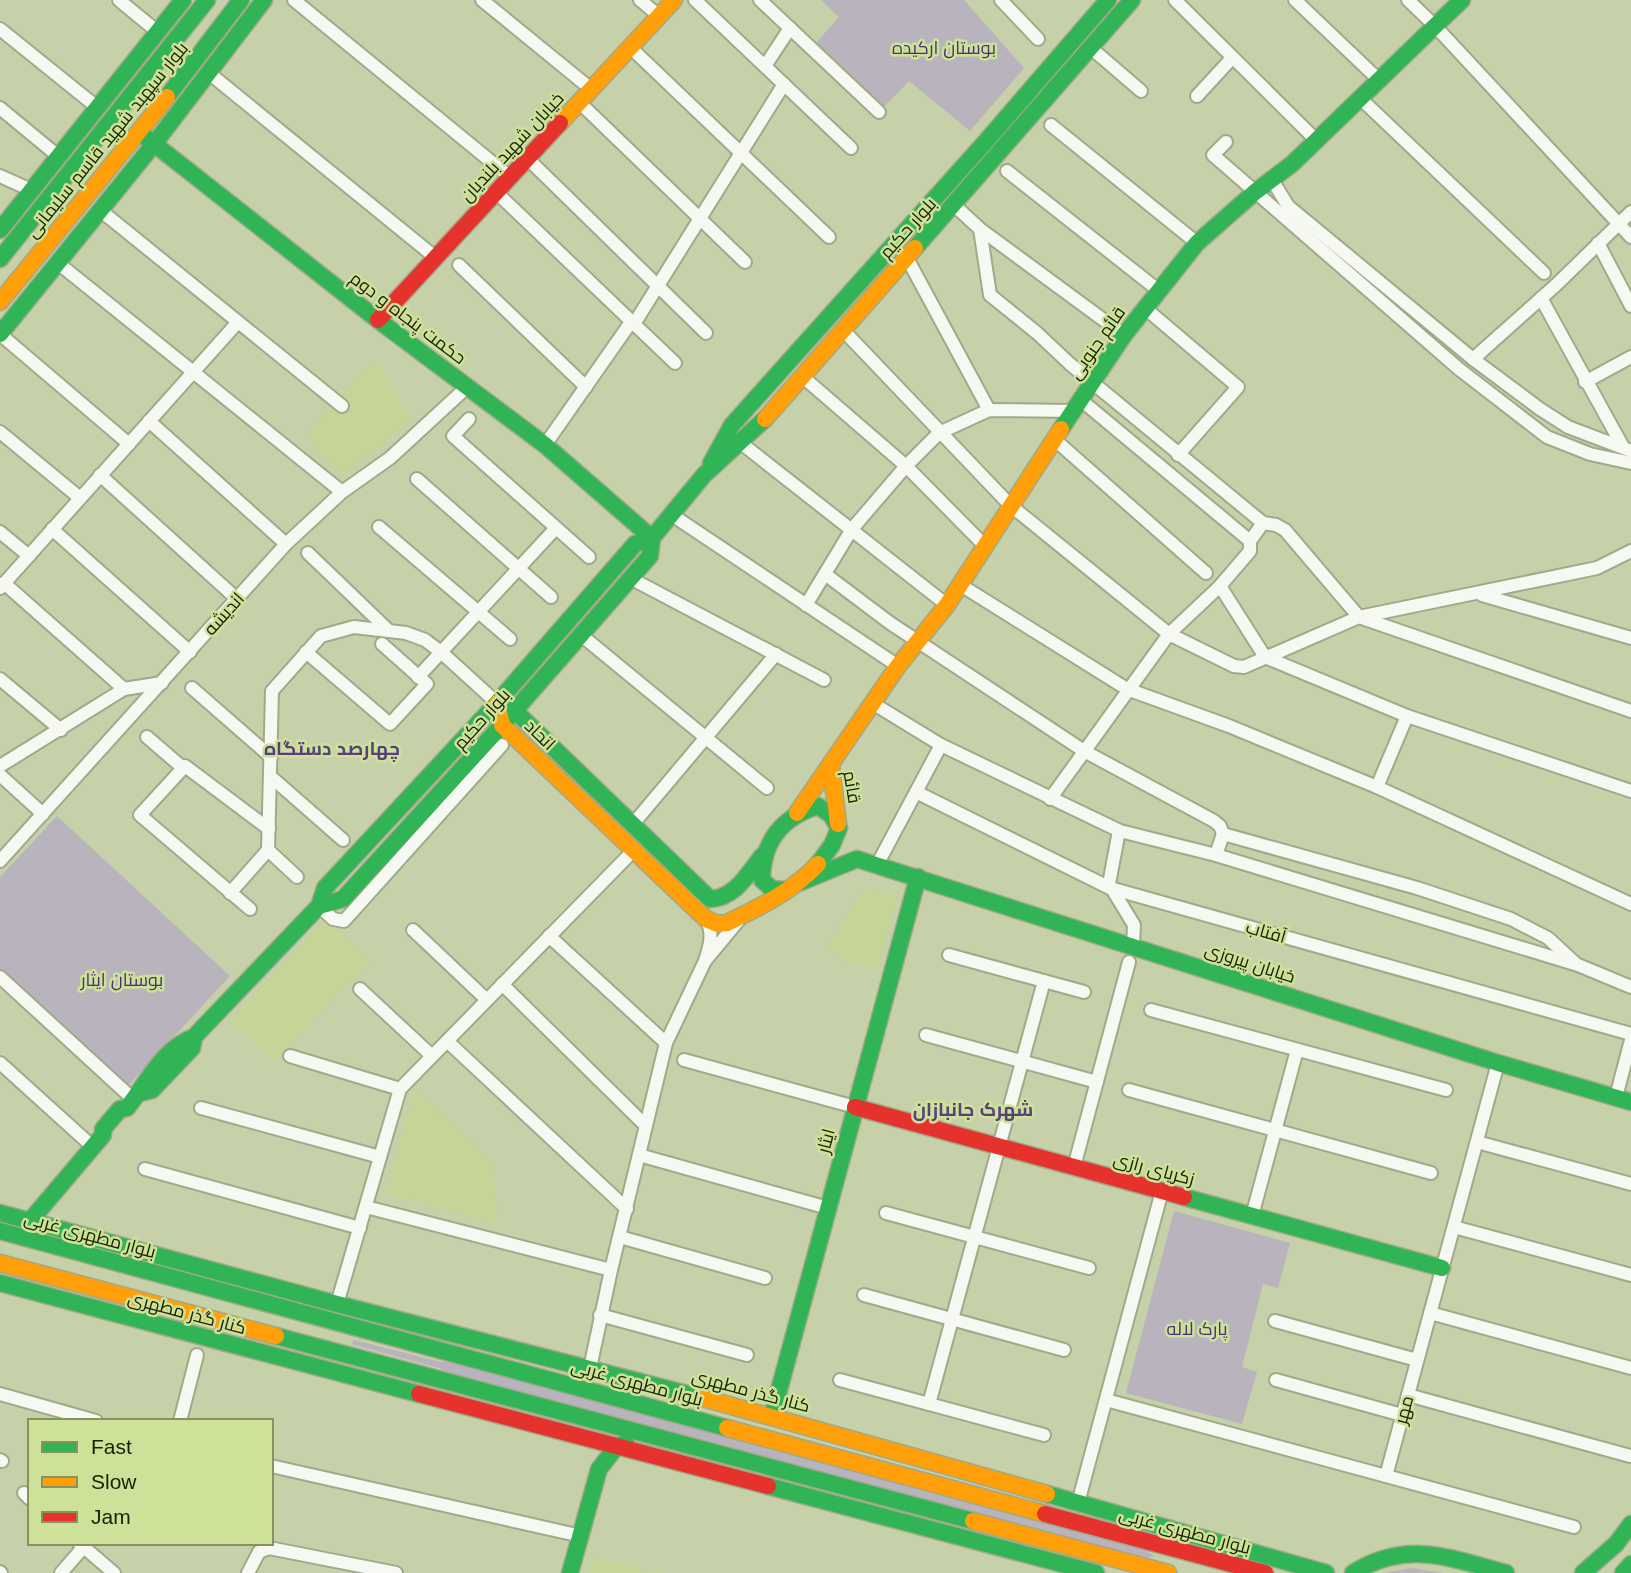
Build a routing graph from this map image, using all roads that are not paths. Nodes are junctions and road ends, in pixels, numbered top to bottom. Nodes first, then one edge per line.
1 (119, 0) edge
2 (183, 0) edge
3 (206, 0) edge
4 (241, 0) edge
5 (264, 0) edge
6 (294, 0) edge
7 (482, 0) edge
8 (640, 0) edge
9 (674, 0) edge
10 (695, 0) edge
11 (760, 0) edge
12 (1001, 0) edge
13 (1108, 0) edge
14 (1132, 0) edge
15 (1175, 0) edge
16 (1295, 0) edge
17 (1408, 0) edge
18 (1462, 0) edge
19 (659, 16) junction
20 (1436, 27) junction
21 (789, 28) junction
22 (0, 29) edge
23 (159, 33) junction
24 (1038, 39) dead end
25 (630, 47) junction
26 (1091, 47) junction
27 (1233, 58) junction
28 (765, 66) junction
29 (209, 73) junction
30 (121, 79) junction
31 (1380, 81) junction
32 (784, 84) junction
33 (592, 89) junction
34 (135, 91) junction
35 (1141, 91) dead end
36 (1197, 96) dead end
37 (1360, 98) junction
38 (579, 102) junction
39 (0, 108) edge
40 (98, 108) junction
41 (879, 112) dead end
42 (1051, 125) dead end
43 (139, 132) junction
44 (1317, 141) junction
45 (1226, 142) dead end
46 (154, 144) junction
47 (851, 148) dead end
48 (742, 152) junction
49 (58, 156) junction
50 (527, 158) junction
51 (1007, 171) dead end
52 (0, 176) edge
53 (510, 177) junction
54 (1272, 180) junction
55 (31, 190) junction
56 (496, 192) junction
57 (1255, 192) junction
58 (45, 203) junction
59 (954, 205) junction
60 (100, 210) junction
61 (1631, 212) edge
62 (700, 218) junction
63 (67, 222) junction
64 (1618, 223) junction
65 (980, 229) junction
66 (0, 230) edge
67 (21, 232) junction
68 (829, 237) dead end
69 (1631, 237) edge
70 (1197, 243) junction
71 (1598, 243) junction
72 (46, 248) junction
73 (436, 258) junction
74 (907, 258) junction
75 (0, 259) edge
76 (745, 262) dead end
77 (58, 263) junction
78 (459, 265) dead end
79 (1544, 273) dead end
80 (659, 285) junction
81 (1158, 290) junction
82 (1541, 298) junction
83 (0, 302) edge
84 (1631, 306) edge
85 (1145, 308) junction
86 (378, 320) junction
87 (238, 322) junction
88 (633, 323) junction
89 (843, 330) junction
90 (706, 333) dead end
91 (0, 334) edge
92 (1124, 335) junction
93 (1631, 357) edge
94 (1473, 359) junction
95 (675, 363) dead end
96 (193, 372) junction
97 (803, 377) junction
98 (1586, 382) junction
99 (1093, 383) junction
100 (467, 387) junction
101 (586, 387) junction
102 (342, 406) dead end
103 (1077, 406) junction
104 (989, 410) junction
105 (469, 419) dead end
106 (149, 421) junction
107 (0, 432) edge
108 (939, 433) junction
109 (1054, 439) junction
110 (741, 443) junction
111 (129, 444) junction
112 (545, 445) junction
113 (1627, 449) edge
114 (1178, 455) junction
115 (1631, 463) edge
116 (905, 466) junction
117 (100, 475) junction
118 (704, 475) junction
119 (417, 479) dead end
120 (342, 492) junction
121 (80, 498) junction
122 (1010, 505) junction
123 (672, 514) junction
124 (1263, 523) junction
125 (379, 527) dead end
126 (556, 528) junction
127 (52, 529) junction
128 (852, 529) junction
129 (0, 532) edge
130 (652, 538) junction
131 (1250, 541) junction
132 (286, 544) junction
133 (984, 545) junction
134 (1631, 551) edge
135 (308, 553) dead end
136 (29, 556) junction
137 (589, 557) dead end
138 (519, 568) junction
139 (1206, 573) dead end
140 (825, 574) junction
141 (631, 578) junction
142 (960, 584) junction
143 (2, 586) edge
144 (1220, 586) junction
145 (1478, 594) junction
146 (551, 597) dead end
147 (237, 599) junction
148 (806, 605) junction
149 (947, 605) junction
150 (478, 612) junction
151 (1359, 617) junction
152 (387, 629) junction
153 (1169, 634) junction
154 (581, 635) junction
155 (1631, 638) edge
156 (510, 639) dead end
157 (919, 641) junction
158 (382, 644) dead end
159 (190, 652) junction
160 (306, 652) junction
161 (441, 652) junction
162 (776, 654) junction
163 (1265, 657) junction
164 (898, 666) junction
165 (418, 677) junction
166 (0, 679) edge
167 (824, 680) dead end
168 (162, 683) junction
169 (192, 688) dead end
170 (124, 689) junction
171 (1128, 689) junction
172 (497, 703) junction
173 (874, 704) junction
174 (514, 711) junction
175 (1631, 711) edge
176 (1407, 716) junction
177 (502, 725) junction
178 (61, 730) junction
179 (147, 737) dead end
180 (706, 738) junction
181 (941, 745) junction
182 (502, 746) dead end
183 (1084, 751) junction
184 (271, 757) junction
185 (0, 765) edge
186 (831, 765) junction
187 (183, 768) junction
188 (0, 775) edge
189 (270, 776) junction
190 (1377, 787) junction
191 (767, 788) dead end
192 (1631, 791) edge
193 (916, 792) junction
194 (1050, 799) junction
195 (797, 813) junction
196 (43, 814) junction
197 (633, 824) junction
198 (838, 827) junction
199 (269, 829) junction
200 (1223, 834) junction
201 (1118, 836) dead end
202 (343, 840) dead end
203 (268, 850) junction
204 (634, 850) junction
205 (1216, 855) junction
206 (762, 856) junction
207 (857, 859) junction
208 (0, 862) edge
209 (877, 864) junction
210 (297, 877) dead end
211 (918, 877) junction
212 (801, 882) junction
213 (1110, 888) junction
214 (785, 890) junction
215 (230, 893) junction
216 (1631, 904) edge
217 (318, 906) junction
218 (250, 909) dead end
219 (743, 915) junction
220 (706, 919) junction
221 (413, 930) dead end
222 (549, 936) junction
223 (1133, 946) junction
224 (948, 955) dead end
225 (705, 961) junction
226 (1129, 962) dead end
227 (1578, 965) junction
228 (0, 977) edge
229 (1044, 981) junction
230 (502, 984) junction
231 (1631, 987) edge
232 (360, 989) dead end
233 (1084, 992) dead end
234 (487, 1000) junction
235 (1151, 1010) dead end
236 (1631, 1034) edge
237 (926, 1035) dead end
238 (1631, 1040) edge
239 (447, 1041) junction
240 (666, 1043) junction
241 (1297, 1050) junction
242 (290, 1056) dead end
243 (432, 1056) junction
244 (684, 1060) dead end
245 (1022, 1061) junction
246 (0, 1063) edge
247 (1498, 1063) junction
248 (1097, 1082) junction
249 (400, 1089) junction
250 (1129, 1090) dead end
251 (1446, 1090) dead end
252 (133, 1100) junction
253 (1623, 1100) edge
254 (855, 1107) junction
255 (201, 1108) dead end
256 (646, 1126) junction
257 (1275, 1130) junction
258 (98, 1141) junction
259 (1477, 1142) junction
260 (999, 1147) junction
261 (639, 1156) junction
262 (380, 1157) junction
263 (1074, 1167) junction
264 (145, 1169) dead end
265 (1432, 1172) dead end
266 (1631, 1184) edge
267 (1162, 1191) junction
268 (0, 1203) edge
269 (366, 1207) junction
270 (828, 1208) junction
271 (627, 1209) junction
272 (0, 1213) edge
273 (886, 1213) dead end
274 (1252, 1216) junction
275 (24, 1220) junction
276 (1454, 1227) junction
277 (360, 1228) junction
278 (0, 1231) edge
279 (620, 1237) junction
280 (974, 1237) junction
281 (146, 1253) junction
282 (0, 1264) edge
283 (1089, 1268) dead end
284 (1442, 1268) junction
285 (611, 1270) junction
286 (1631, 1275) edge
287 (765, 1278) dead end
288 (180, 1279) junction
289 (0, 1283) edge
290 (864, 1295) dead end
291 (152, 1304) junction
292 (337, 1304) junction
293 (113, 1313) junction
294 (1430, 1313) junction
295 (600, 1315) junction
296 (314, 1316) junction
297 (952, 1319) junction
298 (1275, 1321) dead end
299 (355, 1327) junction
300 (181, 1331) junction
301 (222, 1342) junction
302 (495, 1344) junction
303 (308, 1345) junction
304 (1064, 1350) dead end
305 (197, 1355) junction
306 (347, 1355) junction
307 (747, 1355) dead end
308 (541, 1356) junction
309 (1418, 1360) junction
310 (590, 1368) junction
311 (1631, 1368) edge
312 (518, 1371) junction
313 (840, 1380) dead end
314 (1276, 1380) dead end
315 (0, 1394) edge
316 (1408, 1395) junction
317 (503, 1396) junction
318 (1106, 1400) junction
319 (929, 1404) junction
320 (476, 1409) junction
321 (1402, 1415) junction
322 (772, 1416) junction
323 (89, 1419) edge
324 (181, 1419) edge
325 (522, 1421) junction
326 (650, 1435) junction
327 (1044, 1435) dead end
328 (592, 1440) junction
329 (860, 1441) junction
330 (617, 1446) junction
331 (901, 1453) junction
332 (1630, 1456) edge
333 (273, 1466) edge
334 (877, 1468) junction
335 (599, 1469) junction
336 (1386, 1476) junction
337 (1078, 1503) junction
338 (1631, 1524) edge
339 (1574, 1527) dead end
340 (581, 1536) junction
341 (83, 1545) edge
342 (258, 1548) edge
343 (1631, 1564) edge
344 (1256, 1572) edge
345 (61, 1573) edge
346 (114, 1573) edge
347 (248, 1573) edge
348 (396, 1573) edge
349 (570, 1573) edge
350 (1096, 1573) edge
351 (1168, 1573) edge
352 (1326, 1573) edge
353 (1353, 1573) edge
354 (1506, 1573) edge
355 (1583, 1573) edge
356 (1623, 1573) edge

1 - 23 street
2 - 23 street
3 - 34 street, بلوار سپهبد شهید قاسم سلیمانی
4 - 43 street, بلوار سپهبد شهید قاسم سلیمانی
5 - 29 street
6 - 53 street
7 - 33 street
8 - 19 street
9 - 19 street, خیابان شهید بلندیان
10 - 28 street
11 - 21 street
12 - 24 street
13 - 118 street, بلوار حکیم
14 - 26 street, بلوار حکیم
15 - 27 street
16 - 31 street
17 - 20 street
18 - 20 street, قائم جنوبی
19 - 25 street, خیابان شهید بلندیان
20 - 31 street, قائم جنوبی
20 - 64 street
21 - 28 street
21 - 41 street
22 - 40 street
23 - 30 street
25 - 33 street, خیابان شهید بلندیان
25 - 48 street
26 - 35 street
26 - 59 street, بلوار حکیم
27 - 36 street
27 - 44 street
28 - 32 street
29 - 46 street
29 - 73 street
30 - 34 street
30 - 40 street
31 - 37 street, قائم جنوبی
32 - 47 street
32 - 48 street
33 - 38 street, خیابان شهید بلندیان
34 - 58 street, بلوار سپهبد شهید قاسم سلیمانی
37 - 44 street, قائم جنوبی
37 - 79 street
38 - 50 street, خیابان شهید بلندیان
38 - 62 street
39 - 49 street
40 - 49 street
42 - 70 street
43 - 46 street, حکمت پنجاه و دوم
43 - 63 street, بلوار سپهبد شهید قاسم سلیمانی
44 - 54 street, قائم جنوبی
45 - 57 street
46 - 60 street
46 - 86 street, حکمت پنجاه و دوم
48 - 62 street
48 - 68 street
49 - 55 street
50 - 53 street, خیابان شهید بلندیان
50 - 80 street
51 - 81 street
52 - 55 street
53 - 56 street, خیابان شهید بلندیان
54 - 57 street, قائم جنوبی
54 - 94 street
55 - 66 street
56 - 73 street, خیابان شهید بلندیان
56 - 88 street
57 - 70 street, قائم جنوبی
57 - 115 street
58 - 63 street
58 - 67 street, بلوار سپهبد شهید قاسم سلیمانی
59 - 65 street
59 - 74 street, بلوار حکیم
60 - 77 street
60 - 87 street
61 - 64 street
62 - 76 street
62 - 80 street
63 - 72 street, بلوار سپهبد شهید قاسم سلیمانی
64 - 69 street
64 - 71 street
65 - 92 street
65 - 99 street
67 - 72 street
67 - 75 street, بلوار سپهبد شهید قاسم سلیمانی
70 - 81 street, قائم جنوبی
71 - 82 street
71 - 84 street
72 - 83 street, بلوار سپهبد شهید قاسم سلیمانی
73 - 86 street, خیابان شهید بلندیان
74 - 89 street, بلوار حکیم
74 - 104 street
77 - 91 street
77 - 96 street
78 - 101 street
80 - 88 street
80 - 90 street
81 - 85 street, قائم جنوبی
82 - 94 street
82 - 98 street
85 - 92 street, قائم جنوبی
85 - 114 street
86 - 100 street, حکمت پنجاه و دوم
87 - 96 street
87 - 102 street
88 - 95 street
88 - 101 street
89 - 97 street, بلوار حکیم
89 - 108 street
91 - 111 street
92 - 99 street, قائم جنوبی
93 - 98 street
94 - 113 street
96 - 106 street
96 - 120 street
97 - 110 street, بلوار حکیم
97 - 116 street
98 - 113 street
99 - 103 street, قائم جنوبی
99 - 114 street
100 - 112 street, حکمت پنجاه و دوم
100 - 120 street, اندیشه
101 - 112 street
103 - 104 street
103 - 109 street, قائم جنوبی
103 - 131 street
104 - 108 street
105 - 126 street
106 - 111 street
106 - 132 street
107 - 121 street
108 - 116 street
108 - 122 street
109 - 122 street, قائم جنوبی
109 - 139 street
110 - 118 street, بلوار حکیم
110 - 128 street
111 - 117 street
112 - 130 street, حکمت پنجاه و دوم
114 - 124 street
116 - 128 street
116 - 133 street
117 - 121 street
117 - 147 street
118 - 123 street, بلوار حکیم
119 - 138 street
120 - 132 street, اندیشه
121 - 127 street
122 - 133 street, قائم جنوبی
122 - 153 street
123 - 130 street, بلوار حکیم
123 - 148 street
124 - 131 street
124 - 151 street
125 - 150 street
126 - 137 street
126 - 138 street
127 - 136 street
127 - 159 street
128 - 140 street
128 - 149 street
129 - 136 street
130 - 141 street, بلوار حکیم
130 - 172 street, بلوار حکیم
131 - 144 street
132 - 147 street, اندیشه
133 - 142 street, قائم جنوبی
134 - 145 street
135 - 152 street
136 - 143 street
138 - 146 street
138 - 150 street
140 - 148 street
140 - 157 street
141 - 154 street, بلوار حکیم
141 - 162 street
142 - 149 street, قائم جنوبی
142 - 171 street
143 - 170 street
144 - 153 street
144 - 163 street
145 - 151 street
145 - 155 street
147 - 159 street, اندیشه
148 - 164 street
149 - 157 street, قائم جنوبی
150 - 156 street
150 - 161 street
151 - 163 street
151 - 175 street
152 - 160 street
152 - 161 street
153 - 163 street
153 - 171 street
154 - 174 street, بلوار حکیم
154 - 180 street
157 - 164 street, قائم جنوبی
157 - 183 street
158 - 165 street
159 - 168 street, اندیشه
160 - 165 street
160 - 184 street
161 - 165 street
161 - 172 street
162 - 167 street
162 - 180 street
163 - 176 street
164 - 173 street, قائم جنوبی
166 - 178 street
168 - 170 street
168 - 196 street, اندیشه
169 - 184 street
170 - 178 street
171 - 183 street
171 - 190 street
172 - 174 street, اتحاد
172 - 177 street, اتحاد
172 - 217 street, بلوار حکیم
173 - 181 street
173 - 186 street, قائم جنوبی
174 - 177 street, بلوار حکیم
174 - 197 street, اتحاد
176 - 190 street
176 - 192 street
177 - 204 street, اتحاد
177 - 217 street, بلوار حکیم
178 - 185 street
179 - 187 street
180 - 191 street
180 - 197 street
181 - 193 street
181 - 194 street
182 - 217 street
183 - 194 street
183 - 200 street
184 - 189 street
186 - 195 street, قائم
186 - 198 street, قائم
187 - 199 street
187 - 215 street
188 - 196 street
189 - 199 street
189 - 202 street
190 - 216 street
193 - 209 street
193 - 213 street, آفتاب
194 - 205 street
195 - 198 street
195 - 206 street, قائم
196 - 208 street, اندیشه
197 - 206 street, اتحاد
198 - 207 street
198 - 212 street
199 - 203 street
200 - 205 street
200 - 227 street
201 - 213 street
203 - 210 street
203 - 215 street
204 - 220 street, اتحاد
204 - 222 street
205 - 227 street
206 - 214 street
207 - 209 street, خیابان پیروزی
207 - 212 street
209 - 211 street, خیابان پیروزی
211 - 223 street, خیابان پیروزی
211 - 254 street, ایثار
212 - 214 street
213 - 223 street
213 - 236 street, آفتاب
214 - 219 street
215 - 218 street
217 - 252 street, بلوار حکیم
219 - 220 street
219 - 225 street
220 - 225 street
221 - 234 street
222 - 230 street
222 - 240 street
223 - 247 street, خیابان پیروزی
224 - 229 street
225 - 240 street
226 - 248 street
227 - 231 street
228 - 252 street
229 - 233 street
229 - 245 street
230 - 234 street
230 - 256 street
232 - 243 street
234 - 239 street
235 - 241 street
237 - 245 street
238 - 253 street
239 - 243 street
239 - 271 street
240 - 256 street
241 - 251 street
241 - 257 street
242 - 249 street
243 - 249 street
244 - 254 street
245 - 248 street
245 - 260 street
246 - 258 street
247 - 253 street, خیابان پیروزی
247 - 259 street, مهر
248 - 263 street
249 - 262 street
250 - 257 street
252 - 258 street, بلوار حکیم
254 - 260 street, زکریای رازی
254 - 270 street, ایثار
255 - 262 street
256 - 261 street
257 - 265 street
257 - 274 street
258 - 275 street, بلوار حکیم
259 - 266 street
259 - 276 street, مهر
260 - 263 street, زکریای رازی
260 - 280 street
261 - 270 street
261 - 271 street
262 - 269 street
263 - 267 street, زکریای رازی
264 - 277 street
267 - 274 street, زکریای رازی
267 - 318 street
268 - 275 street
269 - 277 street
269 - 285 street
270 - 322 street, ایثار
271 - 279 street
272 - 275 street, کنار گذر مطهری
273 - 280 street
274 - 284 street, زکریای رازی
275 - 281 street, کنار گذر مطهری
276 - 284 street, مهر
276 - 286 street
277 - 292 street
278 - 288 street, بلوار مطهری غربی
279 - 285 street
279 - 287 street
280 - 283 street
280 - 297 street
281 - 288 street
281 - 292 street, کنار گذر مطهری
282 - 291 street
284 - 294 street, مهر
285 - 295 street
288 - 296 street, بلوار مطهری غربی
289 - 293 street, کنار گذر مطهری
290 - 297 street
291 - 293 street
291 - 303 street
292 - 302 street, کنار گذر مطهری
293 - 300 street, کنار گذر مطهری
294 - 309 street, مهر
294 - 311 street
295 - 307 street
295 - 310 street
296 - 299 street, بلوار مطهری غربی
296 - 303 street
297 - 304 street
297 - 319 street
298 - 309 street
299 - 306 street
299 - 312 street, بلوار مطهری غربی
300 - 301 street, کنار گذر مطهری
300 - 305 street
301 - 305 street
301 - 320 street, کنار گذر مطهری
302 - 308 street, کنار گذر مطهری
302 - 312 street
303 - 306 street
305 - 324 street
306 - 317 street
308 - 310 street, کنار گذر مطهری
308 - 312 street
309 - 316 street, مهر
310 - 322 street, کنار گذر مطهری
312 - 334 street, بلوار مطهری غربی
313 - 319 street
314 - 321 street
315 - 323 street
316 - 321 street, مهر
316 - 332 street
317 - 320 street
317 - 325 street
317 - 326 street
318 - 336 street
318 - 337 street
319 - 327 street
320 - 325 street, کنار گذر مطهری
321 - 336 street, مهر
322 - 329 street, کنار گذر مطهری
325 - 328 street, کنار گذر مطهری
326 - 330 street
326 - 351 street
328 - 330 street, کنار گذر مطهری
328 - 335 street
329 - 331 street, کنار گذر مطهری
329 - 334 street
330 - 335 street
330 - 350 street, کنار گذر مطهری
331 - 334 street
331 - 337 street, کنار گذر مطهری
333 - 340 street
334 - 344 street, بلوار مطهری غربی
335 - 340 street
336 - 339 street
337 - 352 street, کنار گذر مطهری
338 - 355 street
340 - 349 street
341 - 345 street
341 - 346 street
342 - 347 street
342 - 348 street
343 - 356 street
353 - 354 street

